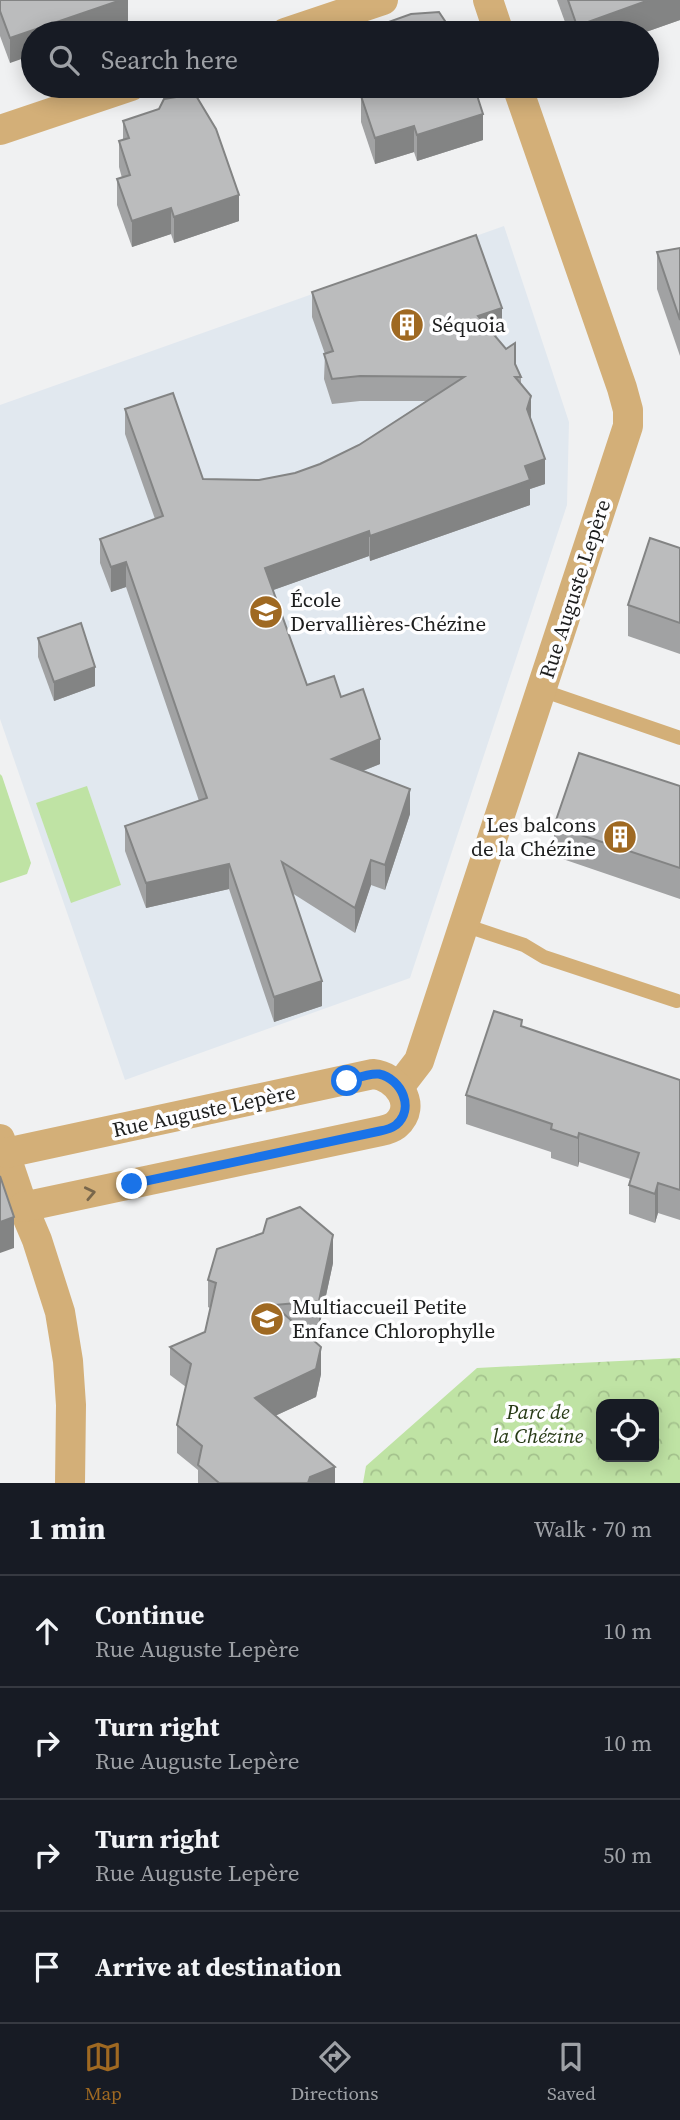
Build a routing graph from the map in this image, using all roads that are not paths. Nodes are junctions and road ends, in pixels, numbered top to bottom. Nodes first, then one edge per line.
1 (383, 0) edge
2 (488, 0) edge
3 (321, 21) edge
4 (495, 21) edge
5 (95, 98) edge
6 (521, 98) edge
7 (0, 130) edge
8 (541, 690) junction
9 (680, 738) edge
10 (464, 925) junction
11 (677, 1001) dead end
12 (399, 1087) junction
13 (3, 1146) edge
14 (23, 1207) junction
15 (70, 1483) edge

1 - 3 street
2 - 4 street
5 - 7 street
6 - 8 street, Rue Auguste Lepère
8 - 9 lane
8 - 10 street, Rue Auguste Lepère
10 - 11 lane
10 - 12 street, Rue Auguste Lepère
12 - 13 street, Rue Auguste Lepère
14 -> 12 street
13 - 14 street
14 - 15 street

